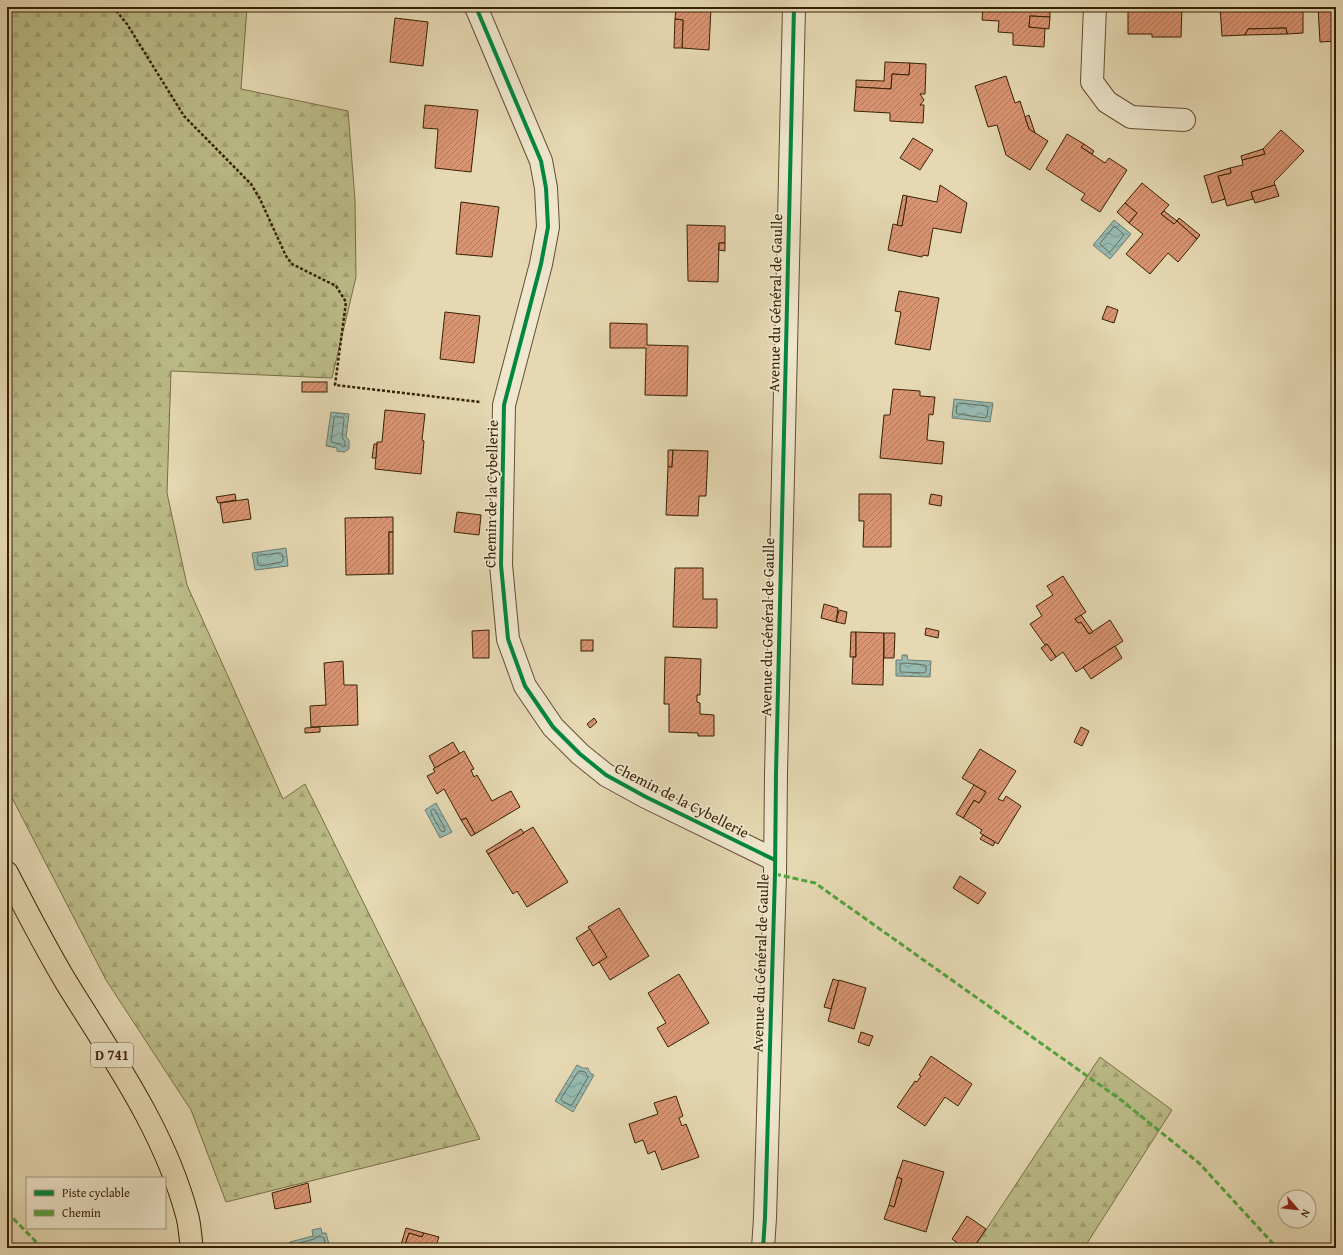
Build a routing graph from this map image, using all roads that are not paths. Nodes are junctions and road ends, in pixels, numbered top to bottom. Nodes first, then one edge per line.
1 (476, 7) edge
2 (794, 7) edge
3 (1095, 7) edge
4 (1184, 120) dead end
5 (775, 860) junction
6 (7, 873) edge
7 (192, 1248) edge
8 (763, 1248) edge

1 - 5 street, Chemin de la Cybellerie
2 - 5 street, Avenue du Général de Gaulle
3 - 4 street
5 - 8 street, Avenue du Général de Gaulle
6 - 7 main road, D 741

